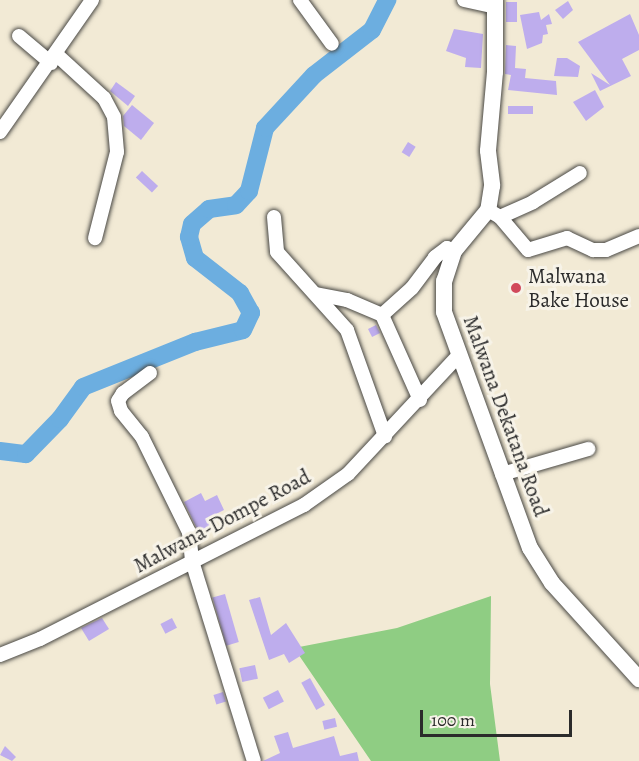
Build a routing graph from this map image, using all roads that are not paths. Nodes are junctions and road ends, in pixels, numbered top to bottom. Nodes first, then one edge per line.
1 (92, 0) edge
2 (300, 0) edge
3 (464, 0) edge
4 (493, 3) edge
5 (19, 36) dead end
6 (332, 44) dead end
7 (54, 59) junction
8 (0, 132) edge
9 (580, 173) dead end
10 (494, 214) junction
11 (274, 217) dead end
12 (639, 236) edge
13 (95, 238) dead end
14 (454, 251) junction
15 (316, 294) junction
16 (382, 315) junction
17 (459, 356) junction
18 (150, 374) dead end
19 (420, 400) junction
20 (385, 436) junction
21 (588, 449) dead end
22 (502, 474) junction
23 (192, 561) junction
24 (0, 655) edge
25 (639, 679) edge
26 (254, 761) edge

1 - 7 street
2 - 6 street
3 - 4 street
4 - 10 main road
5 - 7 street
7 - 8 street
7 - 13 street
9 - 10 street
10 - 12 street
10 - 14 main road, Malwana Dekatana Road
11 - 15 street
14 - 16 street
14 - 17 main road, Malwana Dekatana Road
15 - 16 street
15 - 20 street
16 - 19 street
17 - 19 street, Malwana-Dompe Road
17 - 22 main road, Malwana Dekatana Road
18 - 23 street
19 - 20 street, Malwana-Dompe Road
20 - 23 street, Malwana-Dompe Road
21 - 22 street
22 - 25 main road, Malwana Dekatana Road
23 - 24 street, Malwana-Dompe Road
23 - 26 street

